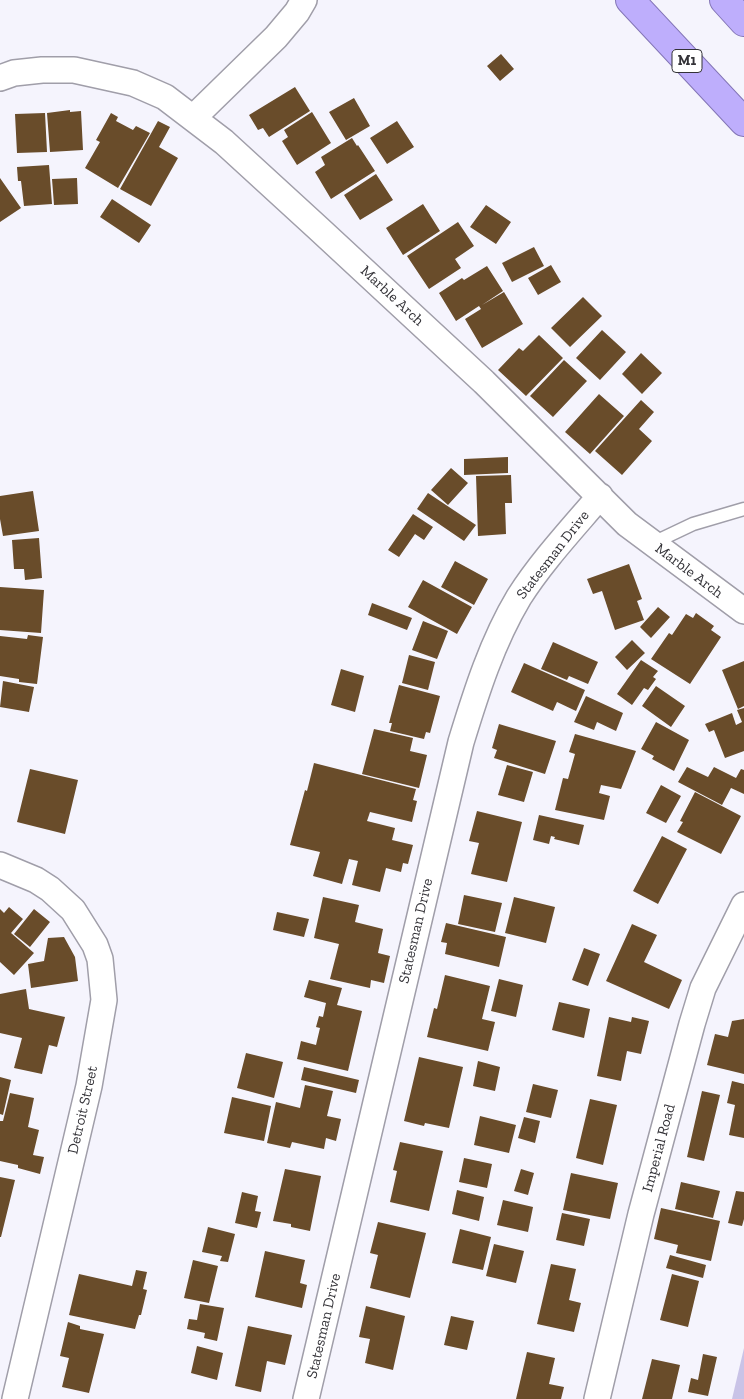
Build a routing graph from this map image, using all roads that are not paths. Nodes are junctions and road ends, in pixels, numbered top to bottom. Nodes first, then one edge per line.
1 (304, 0) edge
2 (630, 0) edge
3 (724, 0) edge
4 (744, 22) edge
5 (0, 78) edge
6 (194, 118) junction
7 (744, 122) edge
8 (600, 496) junction
9 (744, 509) edge
10 (653, 544) junction
11 (744, 611) edge
12 (0, 866) edge
13 (742, 913) edge
14 (15, 1399) edge
15 (306, 1399) edge
16 (597, 1399) edge

1 - 6 street
2 - 7 highway, M1
3 - 4 highway
5 - 6 street, Marble Arch
6 - 8 street, Marble Arch
8 - 10 street, Marble Arch
8 - 15 street, Statesman Drive
9 - 10 lane
10 - 11 street, Marble Arch
12 - 14 street, Detroit Street
13 - 16 street, Imperial Road

